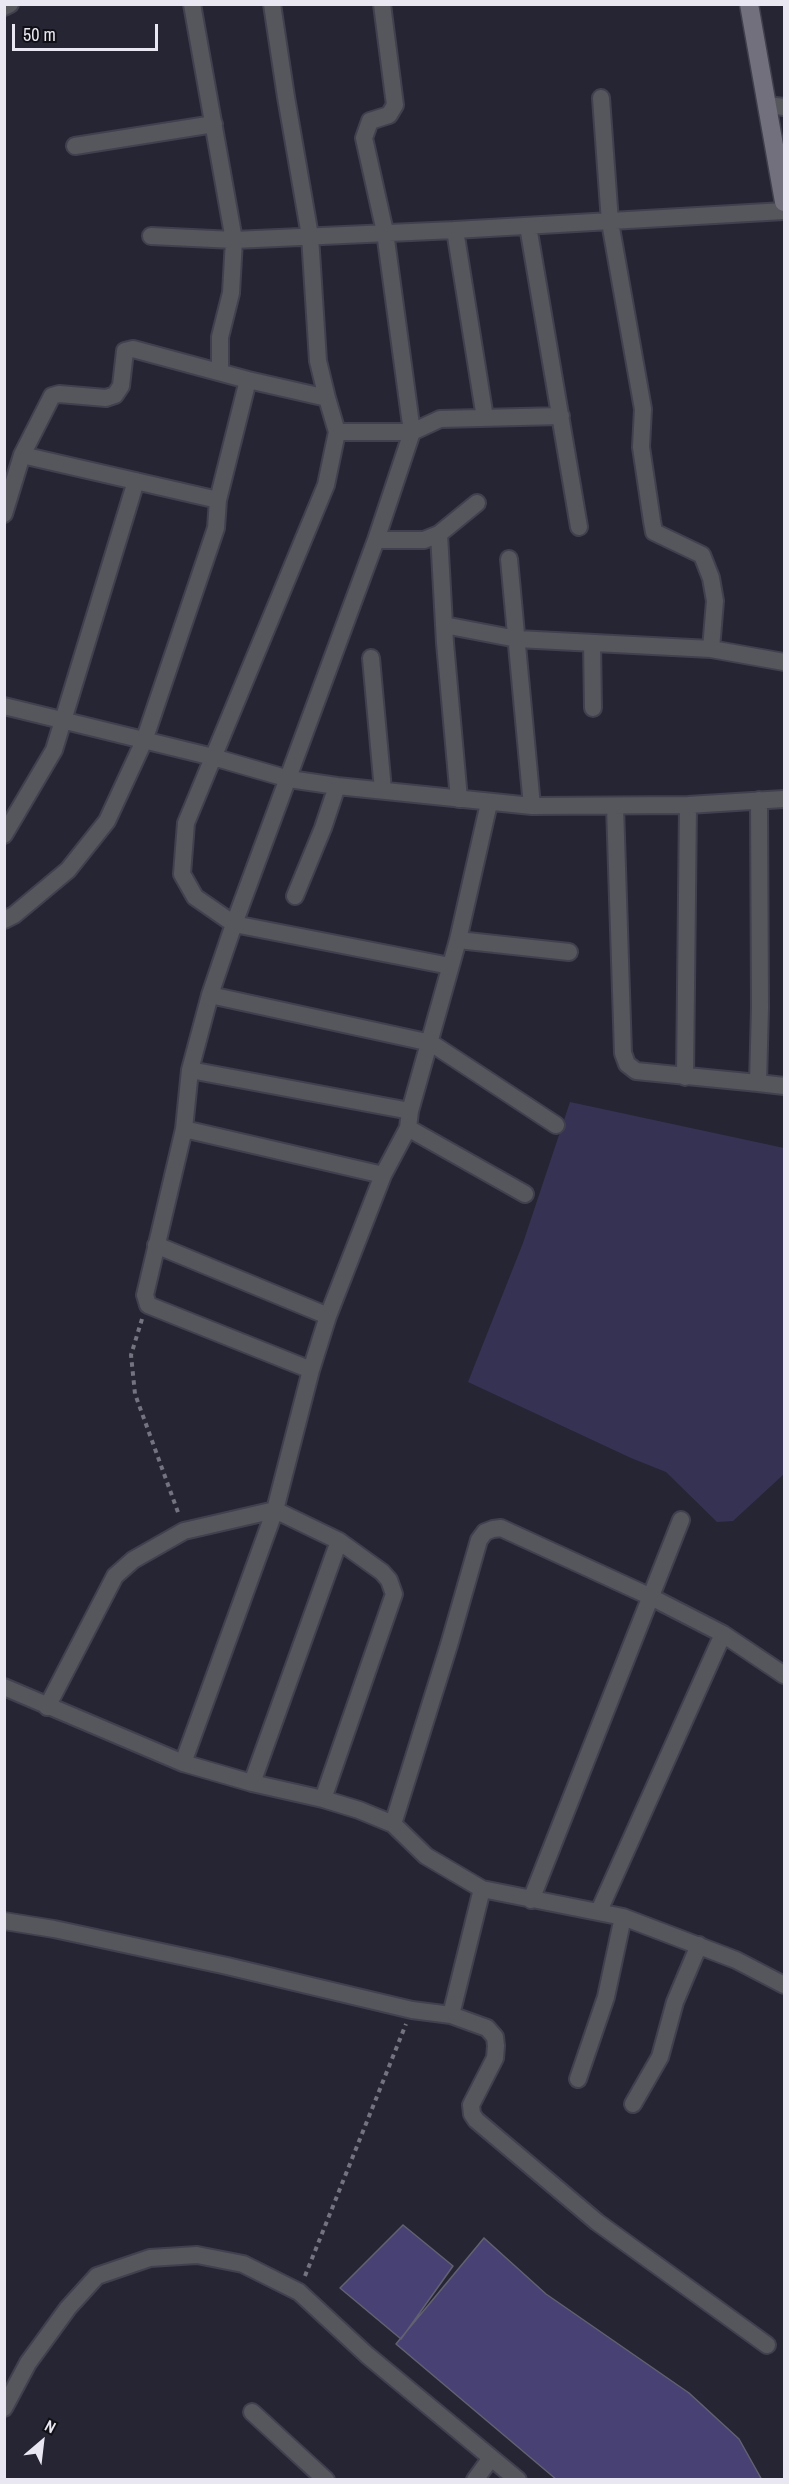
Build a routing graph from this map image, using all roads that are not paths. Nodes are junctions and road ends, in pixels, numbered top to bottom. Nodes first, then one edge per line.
1 (10, 4) edge
2 (192, 4) edge
3 (272, 4) edge
4 (382, 4) edge
5 (748, 4) edge
6 (4, 7) edge
7 (601, 98) dead end
8 (776, 106) edge
9 (214, 124) junction
10 (75, 146) dead end
11 (784, 202) edge
12 (784, 211) edge
13 (610, 222) junction
14 (528, 226) junction
15 (455, 230) junction
16 (385, 232) junction
17 (151, 236) dead end
18 (310, 236) junction
19 (234, 240) junction
20 (220, 372) junction
21 (248, 380) junction
22 (327, 398) junction
23 (561, 416) junction
24 (485, 418) junction
25 (336, 432) junction
26 (412, 432) junction
27 (22, 455) junction
28 (136, 481) junction
29 (218, 500) junction
30 (477, 504) dead end
31 (4, 514) edge
32 (579, 526) dead end
33 (439, 534) junction
34 (376, 540) junction
35 (509, 559) dead end
36 (444, 625) junction
37 (517, 639) junction
38 (592, 643) junction
39 (711, 649) junction
40 (370, 658) dead end
41 (784, 662) edge
42 (4, 706) edge
43 (593, 708) dead end
44 (63, 719) junction
45 (144, 741) junction
46 (213, 757) junction
47 (289, 778) junction
48 (337, 786) junction
49 (383, 790) junction
50 (459, 799) junction
51 (759, 800) junction
52 (784, 800) edge
53 (489, 803) junction
54 (688, 805) junction
55 (532, 806) junction
56 (615, 806) junction
57 (4, 836) edge
58 (295, 896) dead end
59 (4, 920) edge
60 (234, 924) junction
61 (458, 940) junction
62 (569, 952) dead end
63 (450, 966) junction
64 (210, 995) junction
65 (431, 1043) junction
66 (190, 1070) junction
67 (685, 1077) junction
68 (758, 1083) junction
69 (784, 1086) edge
70 (409, 1119) junction
71 (556, 1125) dead end
72 (184, 1129) junction
73 (383, 1175) junction
74 (525, 1194) dead end
75 (156, 1245) junction
76 (328, 1316) junction
77 (310, 1370) junction
78 (275, 1510) junction
79 (681, 1520) dead end
80 (339, 1541) junction
81 (649, 1596) junction
82 (723, 1634) junction
83 (784, 1675) edge
84 (4, 1688) edge
85 (47, 1707) junction
86 (183, 1763) junction
87 (252, 1783) junction
88 (323, 1799) junction
89 (393, 1824) junction
90 (482, 1889) junction
91 (531, 1900) junction
92 (599, 1911) junction
93 (623, 1917) junction
94 (4, 1921) edge
95 (699, 1945) junction
96 (784, 1985) edge
97 (451, 2015) junction
98 (578, 2079) dead end
99 (633, 2104) dead end
100 (767, 2345) dead end
101 (4, 2408) edge
102 (252, 2412) dead end
103 (491, 2458) junction
104 (326, 2480) edge
105 (475, 2480) edge
106 (518, 2480) edge

1 - 6 street
2 - 9 street
3 - 18 street
4 - 16 street
5 - 8 main road
7 - 13 street
8 - 11 main road
9 - 10 street
9 - 19 street
12 - 13 street
13 - 14 street
13 - 39 street
14 - 15 street
14 - 23 street
15 - 16 street
15 - 24 street
16 - 18 street
16 - 26 street
17 - 19 street
18 - 19 street
18 - 22 street
19 - 20 street
20 - 21 street
20 - 27 street
21 - 22 street
21 - 29 street
22 - 25 street
23 - 24 street
23 - 32 street
24 - 26 street
25 - 26 street
25 - 46 street
26 - 34 street
27 - 28 street
27 - 31 street
28 - 29 street
28 - 44 street
29 - 45 street
30 - 33 street
33 - 34 street
33 - 36 street
34 - 47 street
35 - 37 street
36 - 37 street
36 - 50 street
37 - 38 street
37 - 55 street
38 - 39 street
38 - 43 street
39 - 41 street
40 - 49 street
42 - 44 street
44 - 45 street
44 - 57 street
45 - 46 street
45 - 59 street
46 - 47 street
46 - 60 street
47 - 48 street
47 - 60 street
48 - 49 street
48 - 58 street
49 - 50 street
50 - 53 street
51 - 52 street
51 - 54 street
51 - 68 street
53 - 55 street
53 - 61 street
54 - 56 street
54 - 67 street
55 - 56 street
56 - 67 street
60 - 63 street
60 - 64 street
61 - 62 street
61 - 63 street
63 - 65 street
64 - 65 street
64 - 66 street
65 - 70 street
65 - 71 street
66 - 70 street
66 - 72 street
67 - 68 street
68 - 69 street
70 - 73 street
70 - 74 street
72 - 73 street
72 - 75 street
73 - 76 street
75 - 76 street
75 - 77 street
76 - 77 street
77 - 78 street
78 - 80 street
78 - 85 street
78 - 86 street
79 - 81 street
80 - 87 street
80 - 88 street
81 - 82 street
81 - 89 street
81 - 91 street
82 - 83 street
82 - 92 street
84 - 85 street
85 - 86 street
86 - 87 street
87 - 88 street
88 - 89 street
89 - 90 street
90 - 91 street
90 - 97 street
91 - 92 street
92 - 93 street
93 - 95 street
93 - 98 street
94 - 97 street
95 - 96 street
95 - 99 street
97 - 100 street
101 - 103 street
102 - 104 street
103 - 105 street
103 - 106 street

